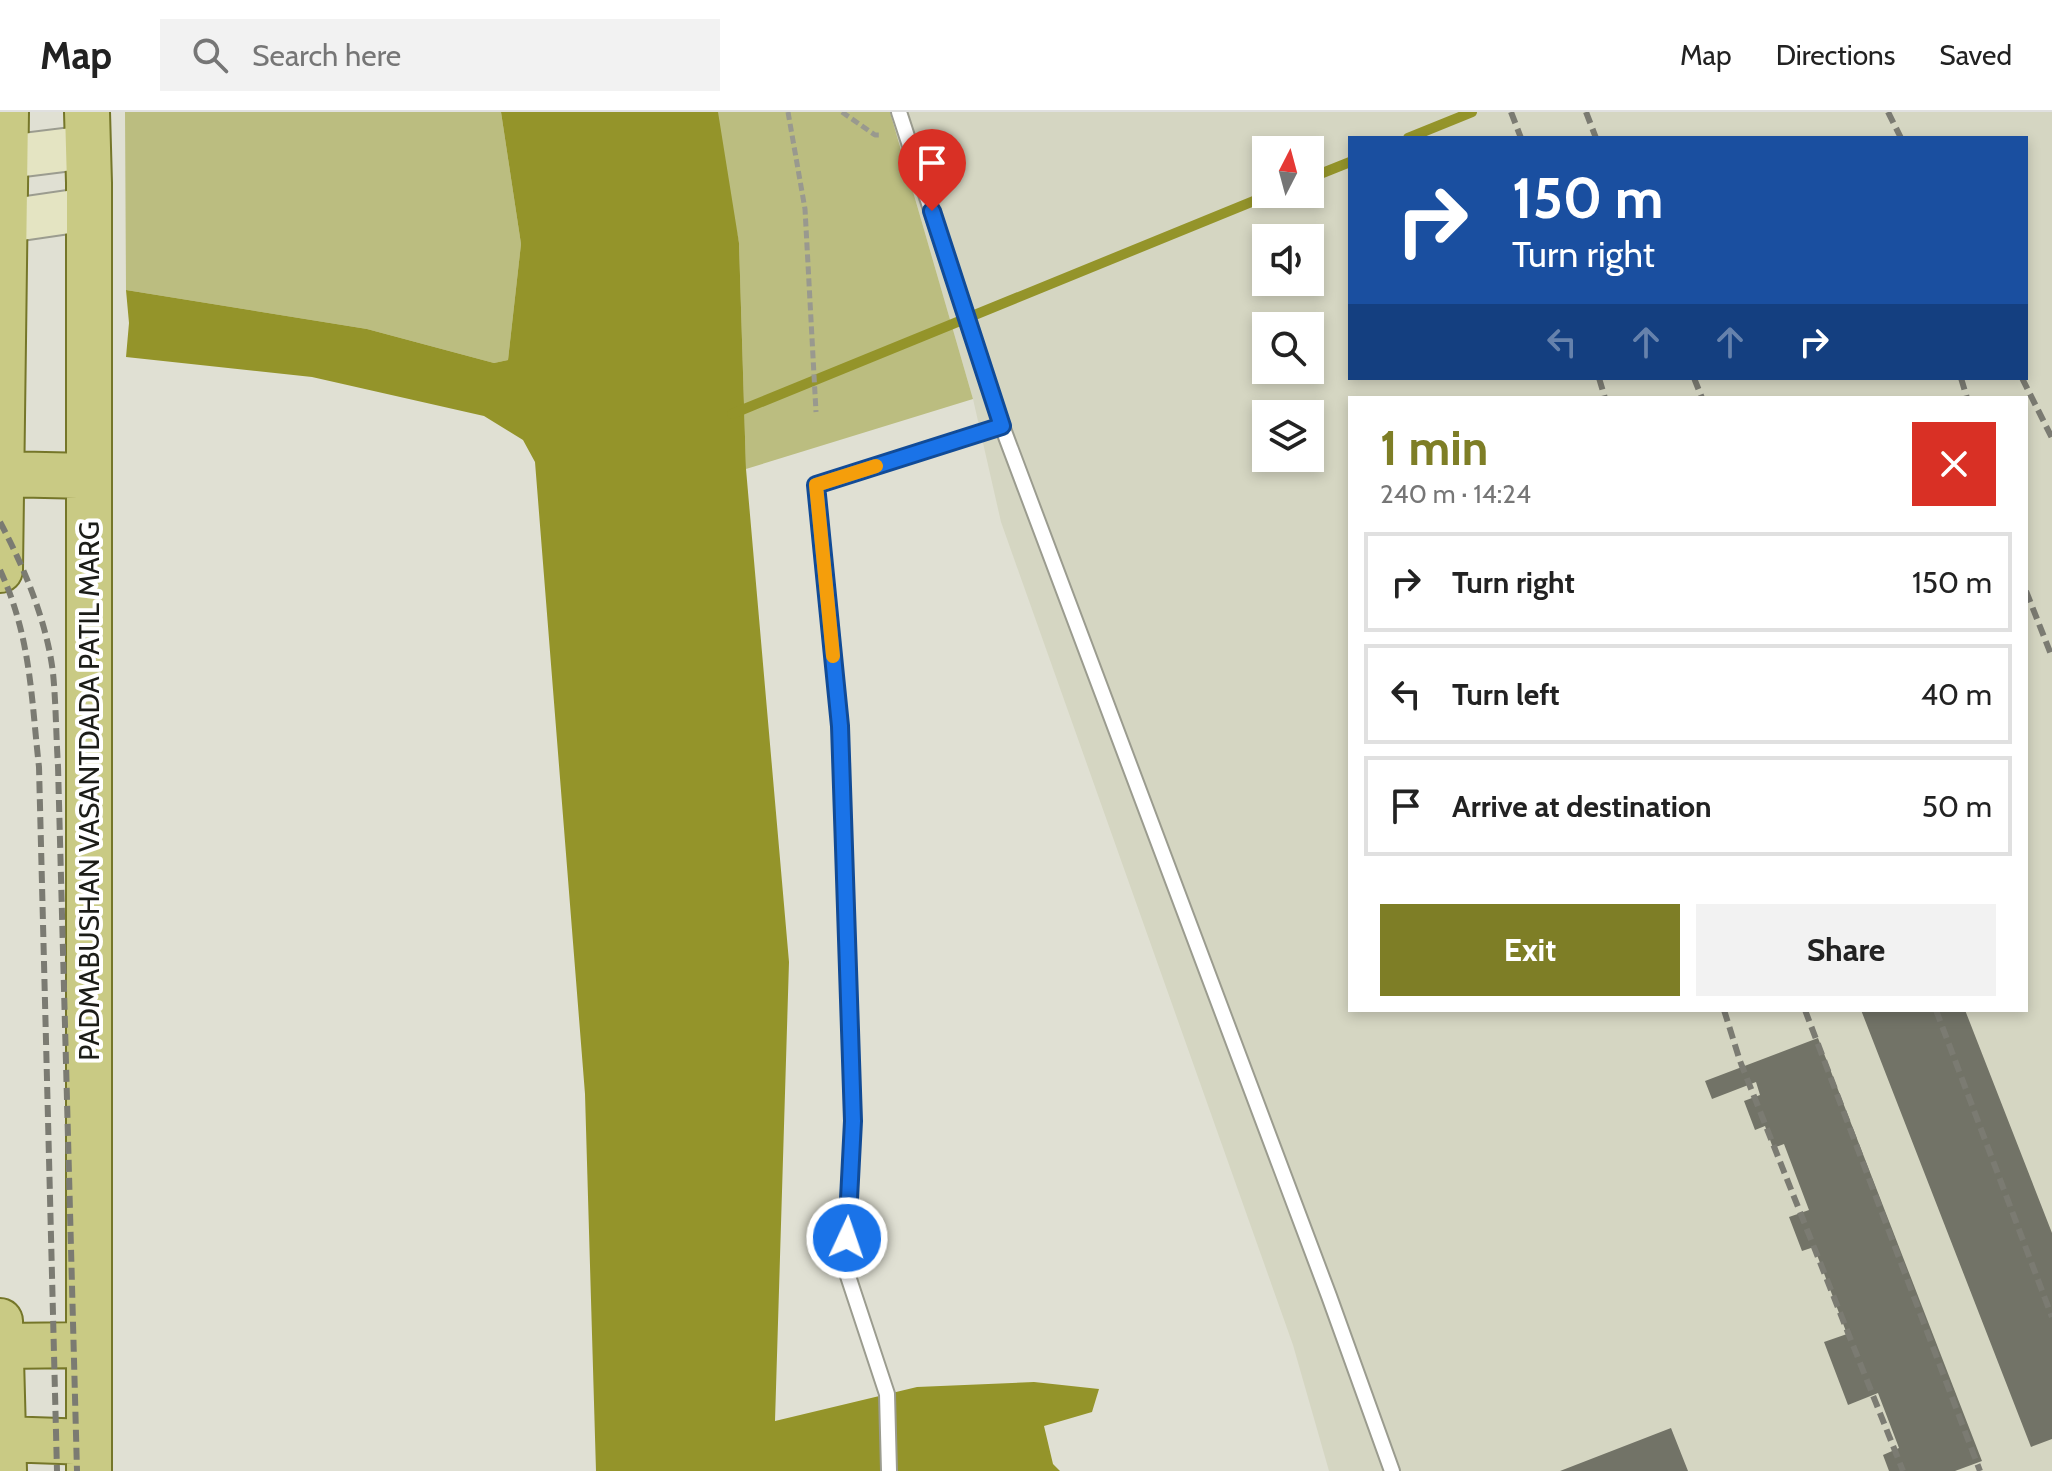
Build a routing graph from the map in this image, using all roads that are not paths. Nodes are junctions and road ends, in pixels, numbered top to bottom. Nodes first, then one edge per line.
1 (6, 112) edge
2 (899, 112) edge
3 (87, 129) edge
4 (3, 157) edge
5 (89, 209) junction
6 (3, 222) edge
7 (1002, 426) junction
8 (1, 474) edge
9 (89, 476) junction
10 (0, 570) edge
11 (0, 1321) edge
12 (88, 1345) junction
13 (1, 1346) edge
14 (3, 1455) edge
15 (89, 1457) edge
16 (889, 1471) edge
17 (1392, 1471) edge

1 - 4 main road
2 - 7 lane
3 - 4 main road
3 - 5 main road, PADMABUSHAN VASANTDADA PATIL MARG
4 - 6 main road
5 - 6 main road
5 - 9 main road, PADMABUSHAN VASANTDADA PATIL MARG
6 - 8 main road
7 - 16 lane
7 - 17 lane
8 - 9 main road
8 - 10 main road
9 - 12 main road, PADMABUSHAN VASANTDADA PATIL MARG
11 - 13 main road
12 - 13 main road
12 - 15 main road, PADMABUSHAN VASANTDADA PATIL MARG
13 - 14 main road
14 - 15 main road

